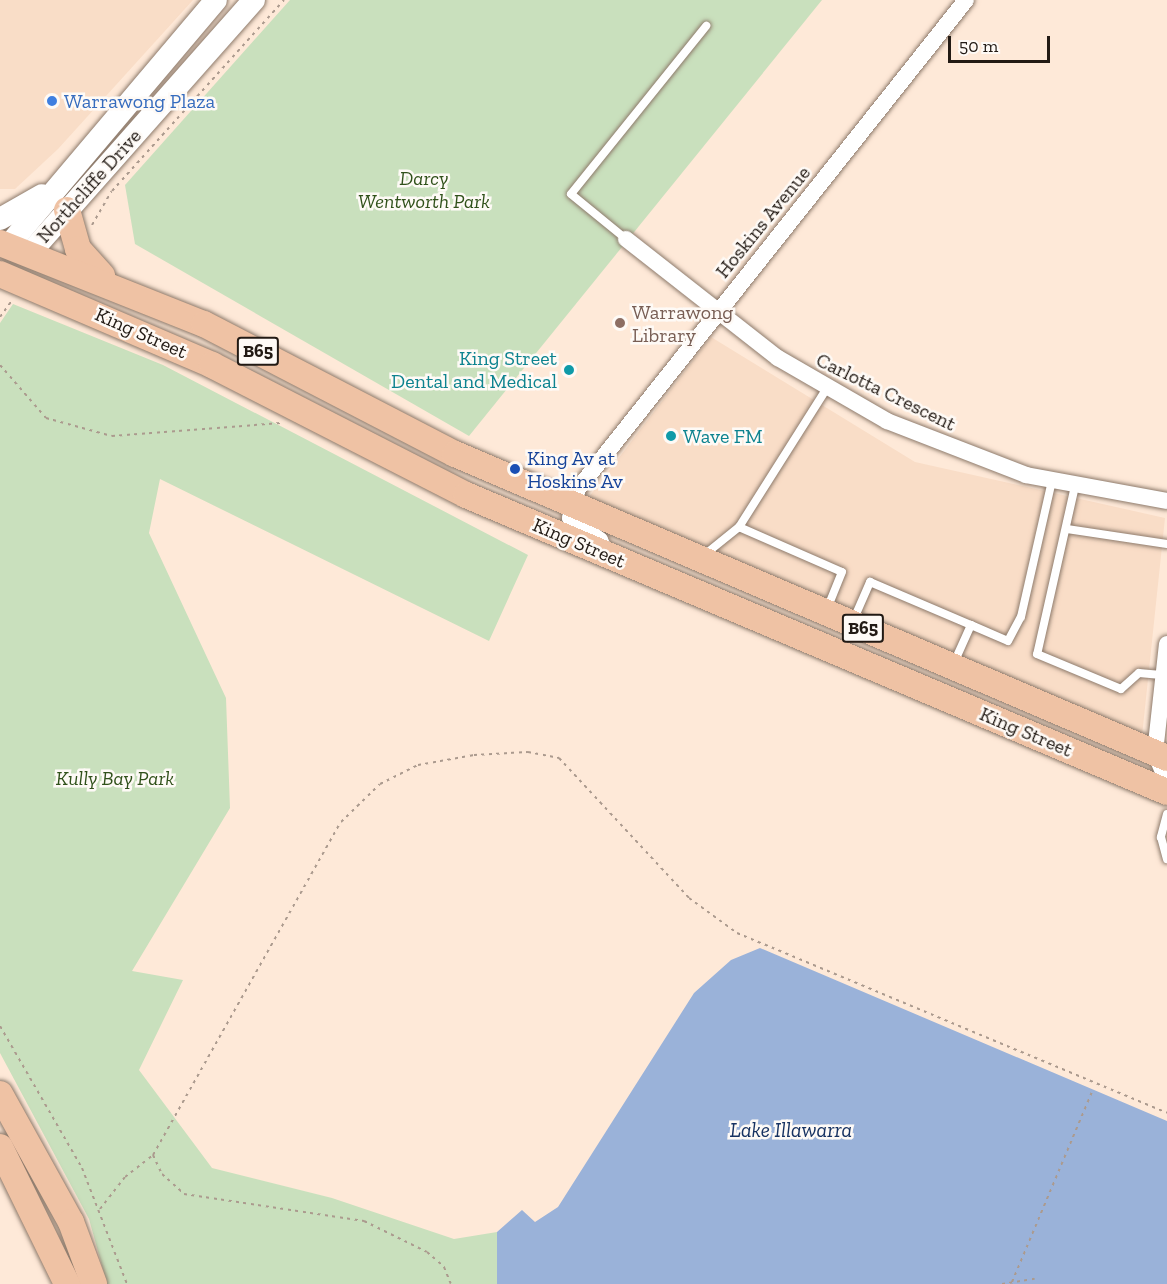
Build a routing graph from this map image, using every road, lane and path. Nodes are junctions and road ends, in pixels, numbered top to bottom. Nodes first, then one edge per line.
1 (216, 0) edge
2 (254, 0) edge
3 (284, 0) edge
4 (966, 0) edge
5 (706, 26) dead end
6 (68, 177) junction
7 (67, 210) junction
8 (0, 219) edge
9 (82, 233) dead end
10 (626, 239) joint
11 (10, 249) edge
12 (107, 282) junction
13 (7, 286) edge
14 (717, 312) junction
15 (0, 317) edge
16 (0, 365) edge
17 (827, 388) junction
18 (288, 426) dead end
19 (1052, 481) junction
20 (1075, 486) junction
21 (1167, 501) edge
22 (570, 503) junction
23 (739, 527) junction
24 (1067, 529) junction
25 (1167, 544) edge
26 (607, 555) junction
27 (702, 560) junction
28 (826, 613) junction
29 (852, 624) junction
30 (971, 625) junction
31 (1167, 650) edge
32 (952, 667) junction
33 (1164, 675) junction
34 (1161, 756) edge
35 (1167, 781) edge
36 (1167, 792) edge
37 (1167, 814) edge
38 (1167, 859) edge
39 (0, 1026) edge
40 (1093, 1089) dead end
41 (0, 1094) edge
42 (1167, 1113) edge
43 (0, 1148) edge
44 (153, 1155) junction
45 (100, 1209) junction
46 (1035, 1279) dead end
47 (1012, 1282) junction
48 (67, 1284) edge
49 (94, 1284) edge
50 (127, 1284) edge
51 (451, 1284) edge
52 (1002, 1284) edge

1 - 6 main road, Northcliffe Drive
2 - 7 main road, Northcliffe Drive
3 - 9 path
4 - 14 street, Hoskins Avenue
5 - 10 lane
6 - 8 main road
6 - 11 main road, Northcliffe Drive
7 - 11 main road, Northcliffe Drive
7 - 12 main road
10 - 14 street, Carlotta Crescent
11 - 12 main road, King Street / B65
11 - 13 main road, Northcliffe Drive
12 - 22 main road, King Street / B65
13 - 15 path
13 - 26 main road, King Street / B65
14 - 17 street, Carlotta Crescent
14 - 22 street, Hoskins Avenue
16 - 18 path
17 - 19 street, Carlotta Crescent
17 - 23 lane
19 - 20 street, Carlotta Crescent
19 - 30 lane
20 - 21 street, Carlotta Crescent
20 - 24 lane
22 - 26 street
22 - 27 main road, King Street / B65
23 - 27 lane
23 - 28 lane
24 - 25 lane
24 - 33 lane
26 - 36 main road, King Street / B65
27 - 28 main road, King Street / B65
28 - 29 main road, King Street / B65
29 - 30 lane
29 - 32 main road, King Street / B65
30 - 32 lane
31 - 33 street
32 - 34 main road, King Street / B65
33 - 34 street
34 - 35 street
37 - 38 lane
39 - 45 path
40 - 47 path
41 - 49 main road
42 - 44 path
43 - 48 main road
44 - 45 path
44 - 51 path
45 - 50 path
46 - 47 path
47 - 52 path

